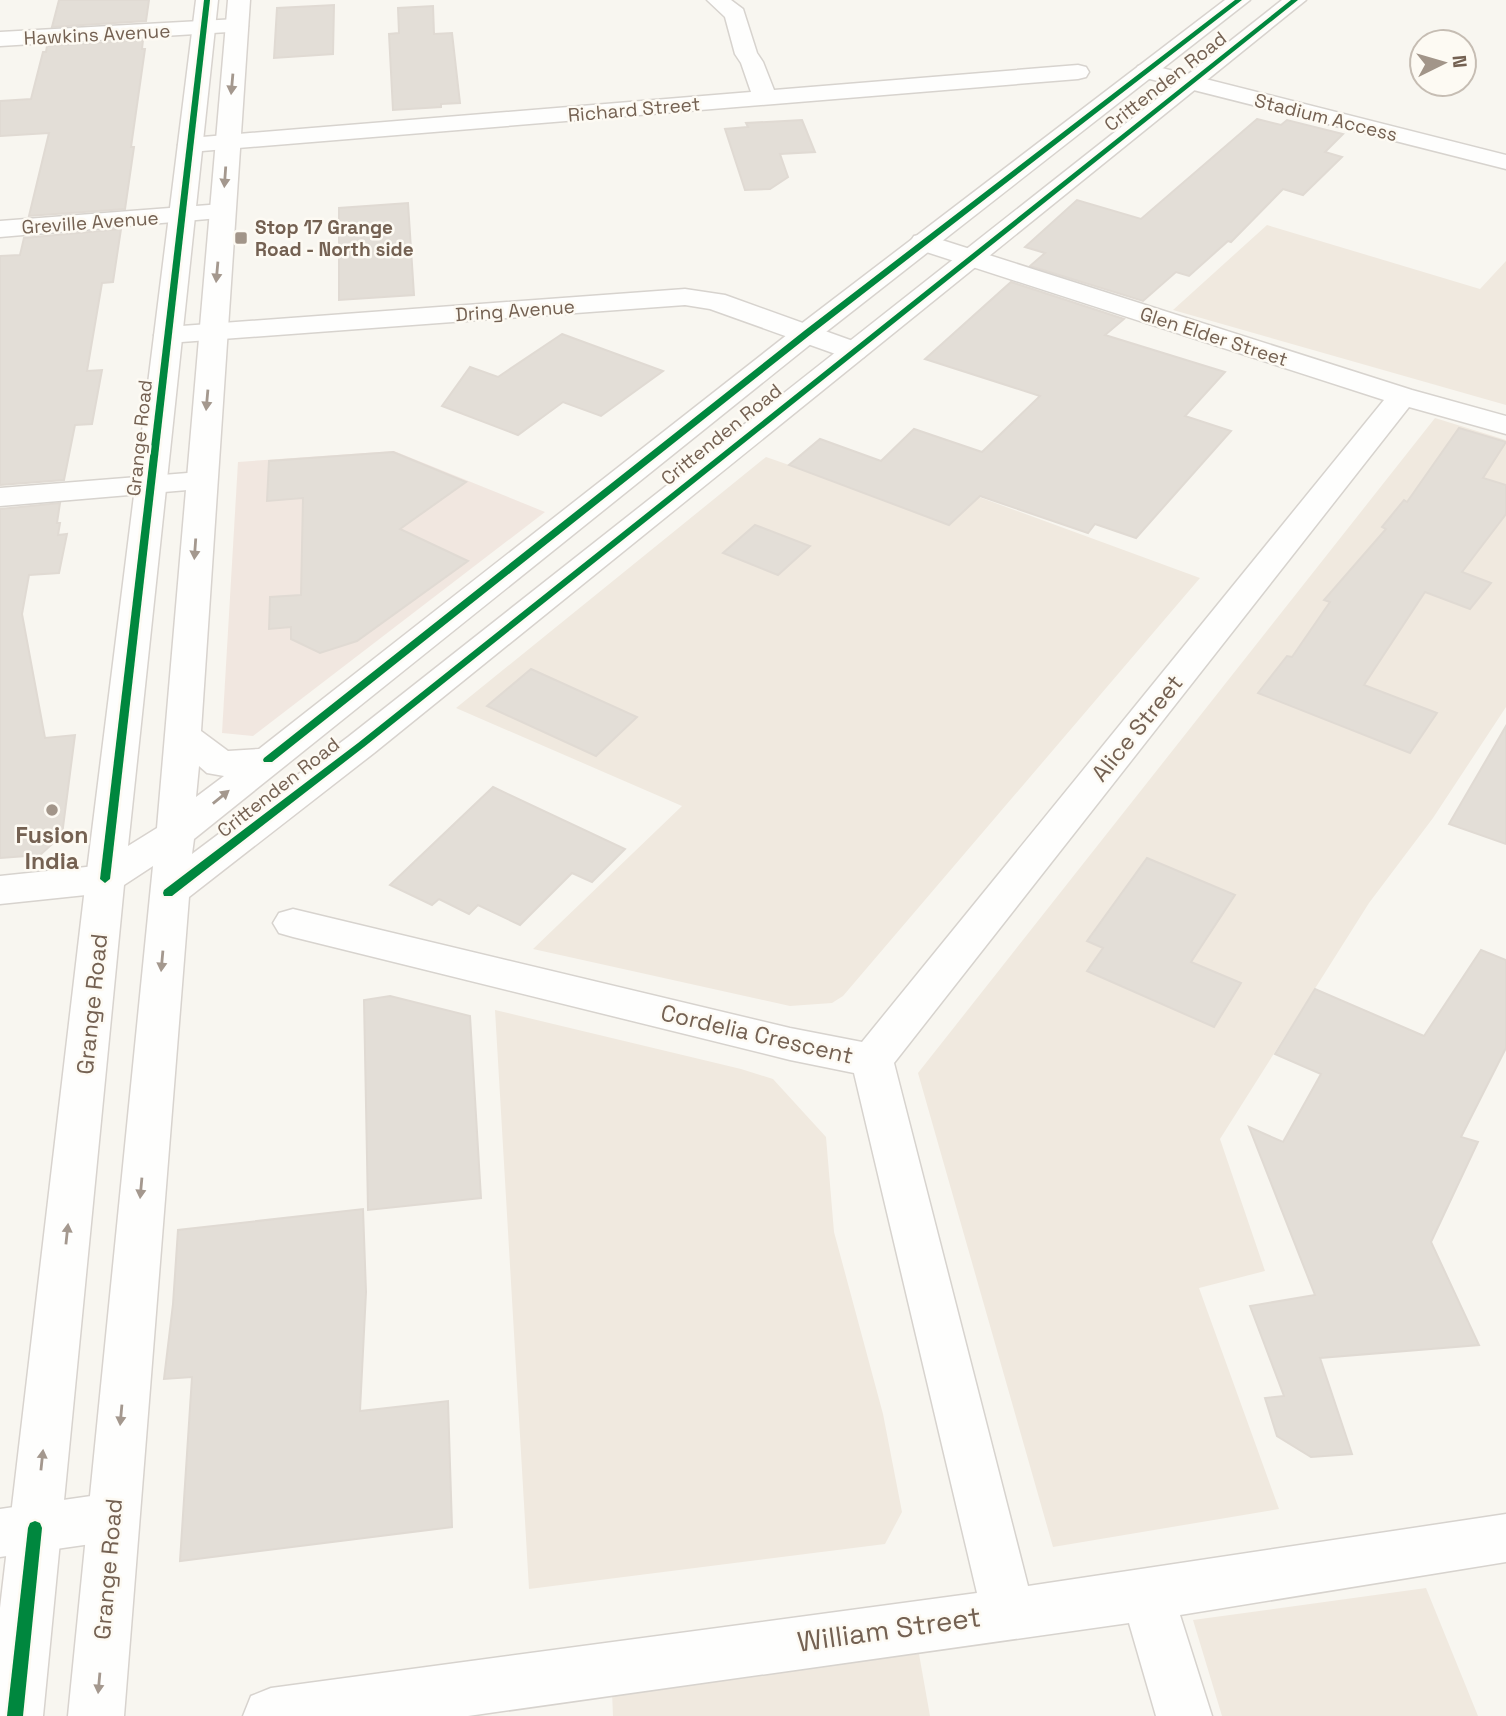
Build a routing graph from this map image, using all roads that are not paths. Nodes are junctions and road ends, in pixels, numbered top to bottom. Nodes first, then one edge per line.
1 (207, 0) edge
2 (239, 0) edge
3 (718, 0) edge
4 (1239, 0) edge
5 (1295, 0) edge
6 (237, 26) junction
7 (204, 28) junction
8 (0, 40) edge
9 (1146, 71) junction
10 (1077, 72) dead end
11 (1190, 82) junction
12 (765, 98) junction
13 (227, 143) junction
14 (190, 145) junction
15 (1506, 162) edge
16 (222, 212) junction
17 (183, 216) junction
18 (0, 229) edge
19 (923, 242) junction
20 (970, 258) junction
21 (213, 332) junction
22 (807, 333) junction
23 (167, 335) junction
24 (853, 351) junction
25 (1402, 396) junction
26 (1506, 425) edge
27 (200, 481) junction
28 (152, 485) junction
29 (0, 497) edge
30 (182, 734) junction
31 (268, 760) junction
32 (174, 834) junction
33 (105, 879) junction
34 (0, 890) edge
35 (168, 893) junction
36 (293, 923) dead end
37 (872, 1060) junction
38 (112, 1517) junction
39 (18, 1531) edge
40 (1506, 1538) edge
41 (1147, 1595) junction
42 (1007, 1613) junction
43 (15, 1716) edge
44 (96, 1716) edge
45 (271, 1716) edge
46 (1184, 1716) edge

1 - 7 main road, Grange Road
2 - 6 main road, Grange Road
3 - 12 main road
4 - 9 main road, Crittenden Road
5 - 11 main road, Crittenden Road
6 - 7 main road, Hawkins Avenue
6 -> 13 main road, Grange Road
7 - 8 main road, Hawkins Avenue
7 - 14 main road, Grange Road
9 - 11 main road, Stadium Access
9 - 19 main road, Crittenden Road
10 - 12 main road, Richard Street
11 - 15 main road, Stadium Access
11 - 20 main road, Crittenden Road
12 - 13 main road, Richard Street
13 - 14 main road, Richard Street
13 -> 16 main road, Grange Road
14 - 17 main road, Grange Road
16 - 17 main road, Greville Avenue
16 -> 21 main road, Grange Road
17 - 18 main road, Greville Avenue
17 - 23 main road, Grange Road
19 - 20 main road, Glen Elder Street
19 - 22 main road, Crittenden Road
20 - 24 main road, Crittenden Road
20 - 25 main road, Glen Elder Street
21 - 22 main road, Dring Avenue
21 - 23 main road, Dring Avenue
21 -> 27 main road, Grange Road
22 - 24 main road, Dring Avenue
22 - 31 main road, Crittenden Road
23 - 28 main road, Grange Road
24 - 35 main road, Crittenden Road
25 - 26 main road, Glen Elder Street
25 - 37 main road, Alice Street
27 - 28 main road
27 -> 30 main road, Grange Road
28 - 29 main road
28 - 33 main road, Grange Road
30 - 31 main road
30 - 32 main road, Grange Road
32 -> 31 main road, Crittenden Road
32 - 33 main road, Crittenden Road
32 - 35 main road, Grange Road
33 - 34 main road
33 - 35 main road
39 -> 33 main road, Grange Road
35 -> 38 main road, Grange Road
36 - 37 main road, Cordelia Crescent
37 - 42 main road, Cordelia Crescent
38 - 39 main road
38 -> 44 main road, Grange Road
39 - 43 main road, Grange Road
40 - 41 main road, William Street
41 - 42 main road, William Street
41 - 46 main road
42 - 45 main road, William Street

